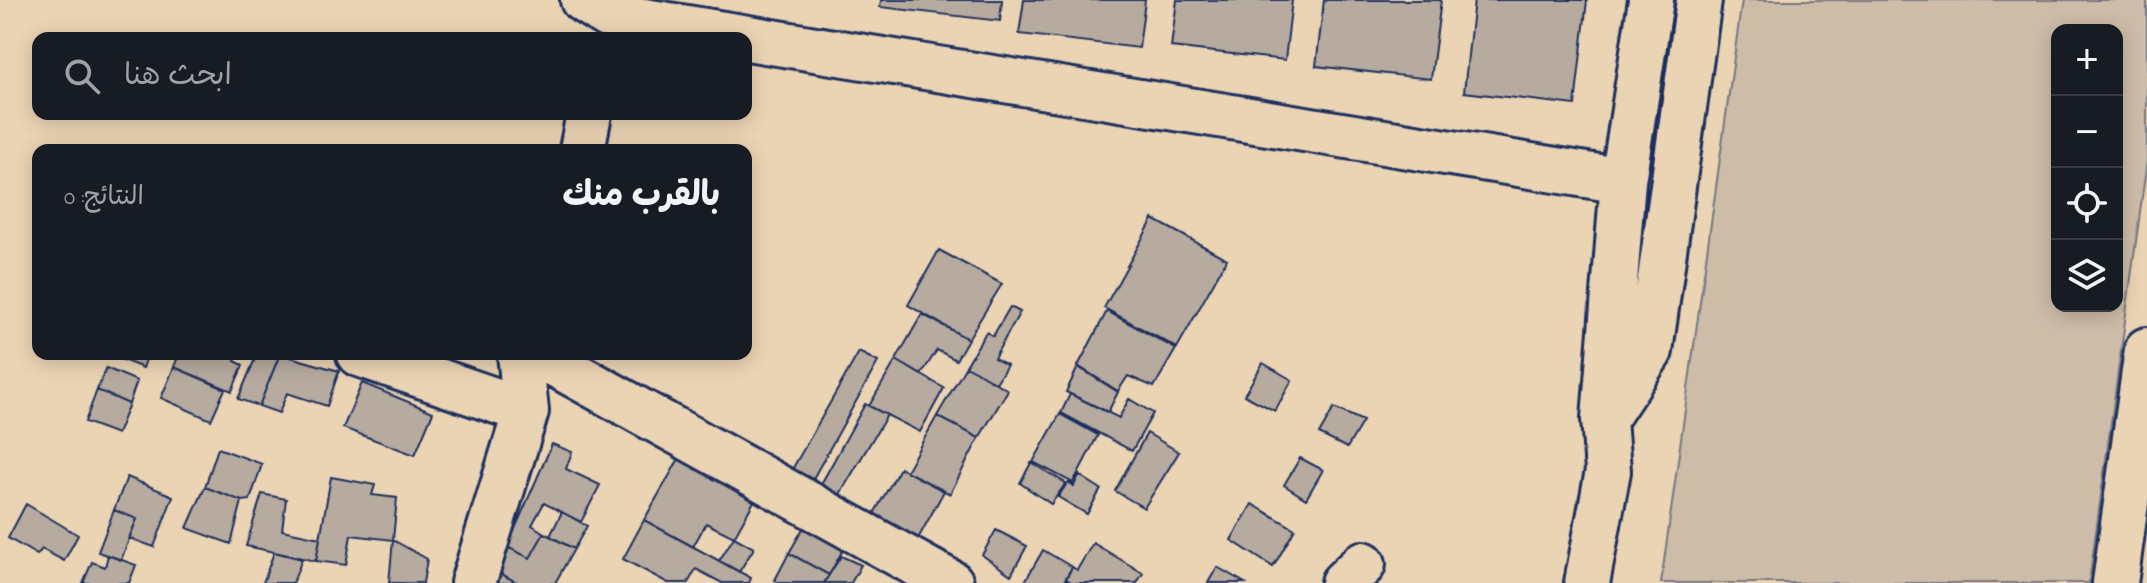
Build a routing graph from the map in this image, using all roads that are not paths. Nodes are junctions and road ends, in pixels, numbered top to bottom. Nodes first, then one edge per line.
1 (1651, 0) edge
2 (1699, 0) edge
3 (598, 18) edge
4 (686, 32) edge
5 (752, 42) edge
6 (588, 120) edge
7 (583, 144) edge
8 (1623, 181) junction
9 (2147, 350) edge
10 (377, 360) edge
11 (521, 360) edge
12 (548, 360) edge
13 (526, 411) junction
14 (1604, 419) junction
15 (473, 583) edge
16 (951, 583) edge
17 (1587, 583) edge
18 (2115, 583) edge

1 - 8 main road
2 - 14 main road
3 - 4 main road
5 - 8 main road
6 - 7 main road
8 - 14 main road
9 - 18 main road
10 - 13 main road
11 - 13 main road
12 - 16 main road
13 - 15 main road
14 - 17 main road

